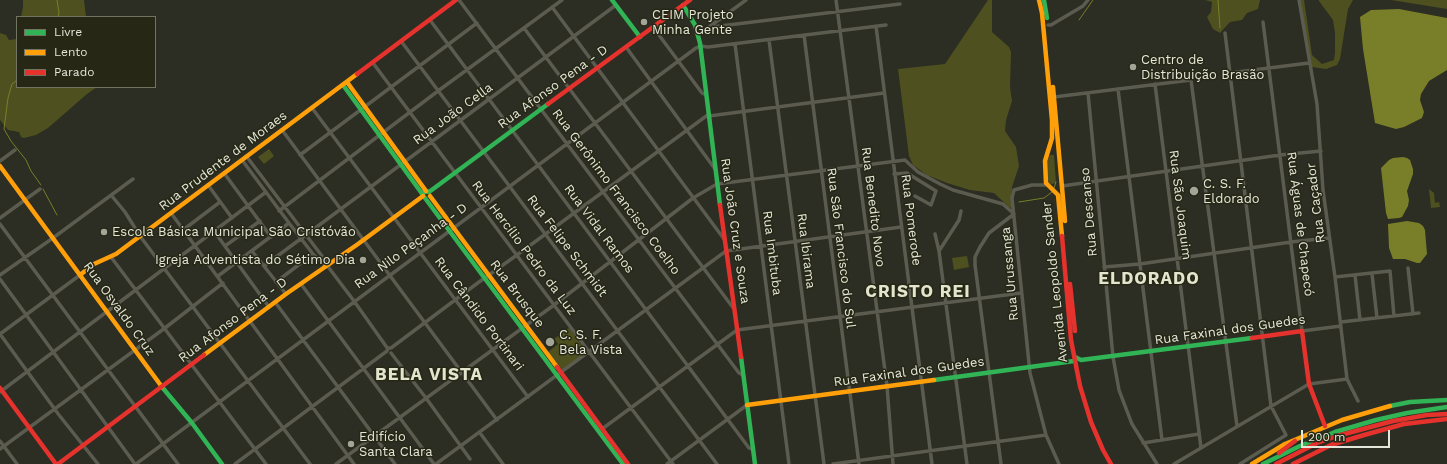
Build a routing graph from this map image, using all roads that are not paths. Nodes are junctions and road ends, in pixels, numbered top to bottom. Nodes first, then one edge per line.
1 (458, 0) edge
2 (562, 0) edge
3 (612, 0) edge
4 (690, 0) edge
5 (746, 0) edge
6 (836, 0) edge
7 (1039, 0) edge
8 (1044, 0) edge
9 (1088, 0) edge
10 (1299, 0) edge
11 (900, 4) dead end
12 (616, 5) junction
13 (683, 5) junction
14 (552, 7) junction
15 (838, 12) junction
16 (430, 20) junction
17 (1263, 22) dead end
18 (477, 24) junction
19 (886, 25) dead end
20 (1048, 25) junction
21 (712, 26) junction
22 (876, 26) junction
23 (653, 27) junction
24 (524, 28) junction
25 (840, 31) junction
26 (1225, 32) dead end
27 (804, 35) junction
28 (698, 36) junction
29 (574, 37) junction
30 (640, 37) junction
31 (769, 40) junction
32 (401, 41) junction
33 (449, 44) junction
34 (735, 44) junction
35 (700, 46) junction
36 (626, 47) junction
37 (496, 49) junction
38 (546, 57) junction
39 (678, 61) junction
40 (373, 63) junction
41 (1309, 63) junction
42 (419, 66) junction
43 (597, 68) junction
44 (1269, 69) junction
45 (468, 70) junction
46 (1230, 72) junction
47 (518, 78) junction
48 (651, 81) junction
49 (345, 84) junction
50 (1155, 84) junction
51 (391, 87) junction
52 (569, 89) junction
53 (1118, 89) junction
54 (438, 91) junction
55 (884, 93) junction
56 (1088, 93) junction
57 (706, 95) junction
58 (1054, 97) junction
59 (849, 98) junction
60 (490, 99) junction
61 (622, 102) junction
62 (812, 103) junction
63 (778, 107) junction
64 (312, 108) junction
65 (363, 108) junction
66 (541, 109) junction
67 (410, 112) junction
68 (744, 112) junction
69 (709, 115) junction
70 (460, 121) junction
71 (594, 123) junction
72 (282, 130) junction
73 (513, 130) junction
74 (687, 130) junction
75 (330, 133) junction
76 (382, 133) junction
77 (432, 142) junction
78 (567, 144) junction
79 (14, 150) dead end
80 (484, 151) junction
81 (658, 151) junction
82 (1321, 151) junction
83 (300, 155) junction
84 (1280, 155) junction
85 (247, 157) junction
86 (1059, 157) junction
87 (349, 158) junction
88 (1045, 158) junction
89 (242, 160) junction
90 (1240, 160) junction
91 (0, 161) edge
92 (893, 162) junction
93 (403, 163) junction
94 (538, 165) junction
95 (0, 166) edge
96 (858, 166) junction
97 (1202, 166) junction
98 (715, 169) junction
99 (821, 171) junction
100 (1166, 171) junction
101 (455, 172) junction
102 (631, 172) junction
103 (224, 174) junction
104 (894, 174) junction
105 (787, 175) junction
106 (1129, 176) junction
107 (133, 179) dead end
108 (752, 179) junction
109 (1096, 180) junction
110 (319, 181) junction
111 (717, 184) junction
112 (1048, 185) junction
113 (208, 186) junction
114 (510, 186) junction
115 (1062, 186) junction
116 (371, 187) junction
117 (40, 189) dead end
118 (266, 192) junction
119 (603, 192) junction
120 (111, 195) junction
121 (426, 195) junction
122 (915, 196) dead end
123 (694, 198) junction
124 (25, 200) junction
125 (220, 202) junction
126 (248, 206) junction
127 (284, 207) junction
128 (481, 207) junction
129 (341, 210) junction
130 (280, 211) junction
131 (961, 211) dead end
132 (171, 213) junction
133 (574, 213) junction
134 (1014, 214) junction
135 (0, 218) edge
136 (232, 218) junction
137 (394, 218) junction
138 (666, 219) junction
139 (260, 221) junction
140 (289, 223) junction
141 (0, 224) edge
142 (901, 227) junction
143 (452, 229) junction
144 (183, 230) junction
145 (214, 231) junction
146 (866, 232) junction
147 (546, 234) junction
148 (935, 234) dead end
149 (140, 236) junction
150 (271, 237) junction
151 (304, 237) junction
152 (830, 237) junction
153 (53, 238) junction
154 (1329, 238) junction
155 (363, 240) junction
156 (639, 240) junction
157 (725, 240) junction
158 (795, 242) junction
159 (1291, 242) junction
160 (195, 245) junction
161 (225, 246) junction
162 (761, 247) junction
163 (1252, 248) junction
164 (252, 251) junction
165 (726, 251) junction
166 (939, 251) junction
167 (420, 253) junction
168 (1214, 253) junction
169 (313, 254) junction
170 (517, 255) junction
171 (111, 257) junction
172 (26, 258) junction
173 (1177, 258) junction
174 (236, 262) junction
175 (610, 262) junction
176 (1140, 264) junction
177 (264, 266) junction
178 (327, 266) junction
179 (1104, 267) junction
180 (1408, 268) dead end
181 (164, 269) junction
182 (703, 269) junction
183 (1372, 274) junction
184 (0, 275) edge
185 (80, 275) junction
186 (390, 275) junction
187 (1355, 275) junction
188 (218, 276) junction
189 (487, 276) junction
190 (1336, 277) junction
191 (0, 279) edge
192 (276, 282) junction
193 (224, 283) junction
194 (582, 283) junction
195 (300, 284) junction
196 (136, 289) junction
197 (676, 289) junction
198 (1021, 293) junction
199 (286, 294) junction
200 (53, 295) junction
201 (980, 298) junction
202 (354, 301) junction
203 (456, 301) junction
204 (275, 302) junction
205 (946, 303) junction
206 (554, 305) junction
207 (192, 306) junction
208 (269, 307) junction
209 (912, 307) junction
210 (734, 309) junction
211 (647, 310) junction
212 (108, 312) junction
213 (877, 312) junction
214 (1418, 313) dead end
215 (25, 314) junction
216 (1412, 314) junction
217 (840, 316) junction
218 (1394, 316) junction
219 (1377, 318) junction
220 (1360, 320) junction
221 (250, 321) junction
222 (328, 321) junction
223 (805, 321) junction
224 (425, 323) junction
225 (1341, 324) junction
226 (526, 325) junction
227 (771, 325) junction
228 (165, 328) junction
229 (522, 329) junction
230 (737, 330) junction
231 (618, 331) junction
232 (1302, 331) junction
233 (80, 332) junction
234 (0, 334) edge
235 (1263, 337) junction
236 (303, 340) junction
237 (1226, 342) junction
238 (220, 344) junction
239 (717, 344) junction
240 (1188, 347) junction
241 (135, 350) junction
242 (389, 350) junction
243 (493, 350) junction
244 (53, 351) junction
245 (590, 352) junction
246 (1151, 352) junction
247 (1113, 357) junction
248 (277, 359) junction
249 (1075, 359) junction
250 (192, 364) junction
251 (688, 366) junction
252 (1029, 368) junction
253 (364, 369) junction
254 (27, 370) junction
255 (108, 370) junction
256 (462, 373) junction
257 (989, 373) junction
258 (559, 375) junction
259 (743, 375) junction
260 (956, 377) junction
261 (1347, 379) junction
262 (248, 381) junction
263 (921, 382) junction
264 (1309, 384) junction
265 (886, 386) junction
266 (162, 387) junction
267 (659, 387) junction
268 (338, 388) junction
269 (81, 389) junction
270 (1, 390) edge
271 (850, 391) junction
272 (815, 396) junction
273 (528, 397) junction
274 (426, 398) junction
275 (781, 400) junction
276 (1447, 400) edge
277 (1358, 401) dead end
278 (220, 402) junction
279 (747, 405) junction
280 (135, 406) junction
281 (1271, 406) junction
282 (312, 407) junction
283 (1447, 407) edge
284 (55, 408) junction
285 (631, 408) junction
286 (1447, 414) edge
287 (400, 418) junction
288 (728, 419) junction
289 (1447, 419) edge
290 (497, 420) junction
291 (192, 423) junction
292 (1237, 426) junction
293 (1325, 426) junction
294 (108, 427) junction
295 (30, 428) junction
296 (283, 429) junction
297 (601, 430) junction
298 (480, 432) junction
299 (1199, 434) junction
300 (1046, 435) junction
301 (373, 436) junction
302 (1299, 438) junction
303 (699, 440) junction
304 (1162, 440) junction
305 (0, 441) edge
306 (998, 442) junction
307 (1143, 443) junction
308 (163, 444) junction
309 (84, 445) junction
310 (4, 446) junction
311 (460, 446) junction
312 (964, 446) junction
313 (1201, 448) junction
314 (0, 449) edge
315 (753, 449) junction
316 (255, 450) junction
317 (930, 451) junction
318 (347, 455) junction
319 (892, 456) junction
320 (470, 459) dead end
321 (672, 462) edge
322 (859, 462) edge
323 (17, 464) edge
324 (57, 464) edge
325 (98, 464) edge
326 (136, 464) edge
327 (178, 464) edge
328 (222, 464) edge
329 (235, 464) edge
330 (266, 464) edge
331 (310, 464) edge
332 (336, 464) edge
333 (354, 464) edge
334 (395, 464) edge
335 (435, 464) edge
336 (503, 464) edge
337 (623, 464) edge
338 (628, 464) edge
339 (667, 464) edge
340 (717, 464) edge
341 (755, 464) edge
342 (789, 464) edge
343 (824, 464) edge
344 (833, 464) edge
345 (893, 464) edge
346 (932, 464) edge
347 (967, 464) edge
348 (1001, 464) edge
349 (1059, 464) edge
350 (1111, 464) edge
351 (1115, 464) edge
352 (1157, 464) edge
353 (1174, 464) edge
354 (1240, 464) edge
355 (1252, 464) edge
356 (1263, 464) edge
357 (1276, 464) edge
358 (1293, 464) edge

1 - 16 main road, Rua Prudente de Moraes
1 - 18 street, Rua Gerônimo Francisco Coelho
2 - 14 street
3 - 12 main road
4 - 13 main road, Rua Afonso Pena - D
5 - 21 street
6 - 15 street, Rua Benedito Novo
7 - 88 main road, Avenida Leopoldo Sander
8 - 20 main road, Avenida Leopoldo Sander
9 - 20 street
10 - 41 street, Rua Caçador
11 - 15 street
12 - 29 street, Rua João Cella
12 - 30 main road
13 - 23 main road, Rua Afonso Pena - D
13 - 28 main road, Rua João Cruz e Souza
14 - 24 street
14 - 29 street
15 - 21 street
15 - 25 street, Rua Benedito Novo
16 - 32 main road, Rua Prudente de Moraes
16 - 33 street, Rua Vidal Ramos
17 - 44 street, Rua Águas de Chapecó
18 - 33 street
18 - 37 street, Rua Gerônimo Francisco Coelho
19 - 22 street
20 - 58 main road, Avenida Leopoldo Sander
21 - 28 street
22 - 25 street
22 - 55 street, Rua Pomerode
23 - 30 main road, Rua Afonso Pena - D
23 - 39 street
24 - 37 street
24 - 38 street
25 - 27 street
25 - 59 street, Rua Benedito Novo
26 - 46 street
27 - 31 street
27 - 62 street, Rua São Francisco do Sul
28 - 35 main road, Rua João Cruz e Souza
29 - 38 street, Rua João Cella
29 - 43 street
30 - 36 main road, Rua Afonso Pena - D
31 - 34 street
31 - 63 street, Rua Ibirama
32 - 40 main road, Rua Prudente de Moraes
32 - 42 street, Rua Felipe Schmidt
33 - 42 street
33 - 45 street, Rua Vidal Ramos
34 - 35 street
34 - 68 street, Rua Imbituba
35 - 39 street, Rua Nilo Peçanha - D
35 - 57 main road, Rua João Cruz e Souza
36 - 43 main road, Rua Afonso Pena - D
36 - 48 street
37 - 45 street
37 - 47 street, Rua Gerônimo Francisco Coelho
38 - 47 street, Rua João Cella
38 - 52 street
39 - 48 street, Rua Nilo Peçanha - D
39 - 57 street
40 - 49 main road, Rua Prudente de Moraes
40 - 51 street, Rua Hercílio Pedro da Luz
41 - 44 street
41 - 82 street, Rua Caçador
42 - 51 street
42 - 54 street, Rua Felipe Schmidt
43 - 52 main road, Rua Afonso Pena - D
43 - 61 street
44 - 46 street
44 - 84 street, Rua Águas de Chapecó
45 - 54 street
45 - 60 street, Rua Vidal Ramos
46 - 90 street
47 - 60 street, Rua João Cella
47 - 66 street, Rua Gerônimo Francisco Coelho
48 - 61 street, Rua Nilo Peçanha - D
48 - 74 street
49 - 64 main road, Rua Prudente de Moraes
49 - 65 main road, Rua Brusque
50 - 53 street
50 - 97 street
50 - 100 street, Rua São Joaquim
51 - 65 street
51 - 67 street, Rua Hercílio Pedro da Luz
52 - 66 main road, Rua Afonso Pena - D
52 - 71 street
53 - 56 street
53 - 106 street
54 - 67 street
54 - 70 street, Rua Felipe Schmidt
55 - 59 street
55 - 92 street, Rua Pomerode
56 - 58 street
56 - 109 street, Rua Descanso
57 - 69 main road, Rua João Cruz e Souza
58 - 86 main road, Avenida Leopoldo Sander
59 - 62 street
59 - 96 street, Rua Benedito Novo
60 - 70 street, Rua João Cella
60 - 73 street, Rua Vidal Ramos
61 - 71 street, Rua Nilo Peçanha - D
61 - 81 street
62 - 63 street
62 - 99 street, Rua São Francisco do Sul
63 - 68 street
63 - 105 street, Rua Ibirama
64 - 72 main road, Rua Prudente de Moraes
64 - 75 street, Rua Cândido Portinari
65 - 75 street
65 - 76 main road, Rua Brusque
66 - 73 main road, Rua Afonso Pena - D
66 - 78 street, Rua Gerônimo Francisco Coelho
67 - 76 street
67 - 77 street, Rua Hercílio Pedro da Luz
68 - 69 street
68 - 108 street, Rua Imbituba
69 - 74 street
69 - 98 main road, Rua João Cruz e Souza
70 - 77 street, Rua João Cella
70 - 80 street, Rua Felipe Schmidt
71 - 78 street, Rua Nilo Peçanha - D
71 - 102 street
72 - 83 street
72 - 85 main road, Rua Prudente de Moraes
73 - 80 main road, Rua Afonso Pena - D
73 - 94 street, Rua Vidal Ramos
74 - 81 street
74 - 98 street
75 - 83 street
75 - 87 street, Rua Cândido Portinari
76 - 87 street
76 - 93 main road, Rua Brusque
77 - 93 street, Rua João Cella
77 - 101 street, Rua Hercílio Pedro da Luz
78 - 94 street, Rua Nilo Peçanha - D
78 - 119 street, Rua Gerônimo Francisco Coelho
79 - 91 street
80 - 101 main road, Rua Afonso Pena - D
80 - 114 street, Rua Felipe Schmidt
81 - 102 street
81 - 123 street
82 - 84 street
82 - 154 street, Rua Caçador
83 - 110 street
84 - 90 street
84 - 159 street, Rua Águas de Chapecó
85 - 89 main road, Rua Prudente de Moraes
85 - 127 street
86 - 88 main road
86 - 115 main road, Avenida Leopoldo Sander
87 - 110 street
87 - 116 street, Rua Cândido Portinari
88 - 112 main road, Avenida Leopoldo Sander
89 - 103 main road, Rua Prudente de Moraes
89 - 118 street
90 - 97 street
90 - 163 street
92 - 96 street, Rua Urussanga
92 - 104 street, Rua Pomerode
92 - 134 street, Rua Urussanga
93 - 116 street, Rua João Cella
93 - 121 main road, Rua Brusque
94 - 114 street, Rua Nilo Peçanha - D
94 - 133 street, Rua Vidal Ramos
95 - 124 main road, Rua Osvaldo Cruz
96 - 99 street, Rua Urussanga
96 - 146 street, Rua Benedito Novo
97 - 100 street
97 - 168 street
98 - 111 main road, Rua João Cruz e Souza
99 - 105 street, Rua Urussanga
99 - 152 street, Rua São Francisco do Sul
100 - 106 street
100 - 173 street, Rua São Joaquim
101 - 121 main road, Rua Afonso Pena - D
101 - 128 street, Rua Hercílio Pedro da Luz
102 - 119 street
102 - 138 street
103 - 113 main road, Rua Prudente de Moraes
103 - 126 street
104 - 122 street
104 - 142 street, Rua Pomerode
105 - 108 street, Rua Urussanga
105 - 158 street, Rua Ibirama
106 - 109 street
106 - 176 street
107 - 120 street
108 - 111 street, Rua Urussanga
108 - 162 street, Rua Imbituba
109 - 115 street
109 - 179 street, Rua Descanso
110 - 127 street
110 - 129 street
111 - 123 street
111 - 157 main road, Rua João Cruz e Souza
112 - 115 main road
112 - 134 street
112 - 249 main road, Avenida Leopoldo Sander
113 - 125 street
113 - 132 main road, Rua Prudente de Moraes
114 - 128 street, Rua Nilo Peçanha - D
114 - 147 street, Rua Felipe Schmidt
115 - 249 main road, Avenida Leopoldo Sander
116 - 129 street, Rua João Cella
116 - 137 street, Rua Cândido Portinari
117 - 124 street
118 - 126 street
118 - 130 street
119 - 133 street
119 - 156 street, Rua Gerônimo Francisco Coelho
120 - 149 street
120 - 153 street
121 - 137 main road, Rua Afonso Pena - D
121 - 143 main road, Rua Brusque
123 - 138 street
123 - 157 street
124 - 135 street
124 - 153 main road, Rua Osvaldo Cruz
125 - 136 street
125 - 144 street
126 - 136 street
126 - 139 street
127 - 130 street
127 - 151 street
128 - 143 street, Rua Nilo Peçanha - D
128 - 170 street, Rua Hercílio Pedro da Luz
129 - 151 street, Rua João Cella
129 - 155 street
130 - 140 street
131 - 166 street
132 - 144 street
132 - 149 main road, Rua Prudente de Moraes
133 - 147 street
133 - 175 street, Rua Vidal Ramos
134 - 198 street, Rua Urussanga
134 - 201 street
136 - 145 street
137 - 155 main road, Rua Afonso Pena - D
137 - 167 street, Rua Cândido Portinari
138 - 156 street
138 - 182 street
139 - 150 street
139 - 161 street
140 - 150 street
140 - 151 street
141 - 172 street
142 - 146 street
142 - 209 street, Rua Pomerode
143 - 167 street, Rua Nilo Peçanha - D
143 - 189 main road, Rua Brusque
144 - 160 street
145 - 160 street
145 - 161 street
146 - 152 street
146 - 213 street, Rua Benedito Novo
147 - 170 street
147 - 194 street, Rua Felipe Schmidt
148 - 166 street
149 - 171 main road, Rua Prudente de Moraes
149 - 181 street
150 - 164 street
151 - 169 street
151 - 177 street, Rua João Cella
151 - 178 street
152 - 158 street
152 - 217 street, Rua São Francisco do Sul
153 - 172 street
153 - 185 main road, Rua Osvaldo Cruz
154 - 159 street
154 - 190 street, Rua Caçador
155 - 178 main road, Rua Afonso Pena - D
155 - 186 street
156 - 175 street
156 - 197 street, Rua Gerônimo Francisco Coelho
157 - 165 main road, Rua João Cruz e Souza
158 - 162 street
158 - 223 street, Rua Ibirama
159 - 163 street
159 - 232 street, Rua Águas de Chapecó
160 - 181 street
160 - 188 street
161 - 174 street
162 - 165 street
162 - 227 street, Rua Imbituba
163 - 168 street
163 - 235 street
164 - 174 street
164 - 177 street
165 - 182 street
165 - 210 main road, Rua João Cruz e Souza
166 - 205 street
167 - 186 street, Rua Nilo Peçanha - D
167 - 203 street, Rua Cândido Portinari
168 - 173 street
168 - 237 street
169 - 178 street
169 - 192 street
170 - 189 street
170 - 206 street, Rua Hercílio Pedro da Luz
171 - 185 main road, Rua Prudente de Moraes
171 - 196 street
172 - 184 street
172 - 200 street
173 - 176 street
173 - 240 street, Rua São Joaquim
174 - 188 street
174 - 208 street
175 - 194 street
175 - 211 street, Rua Vidal Ramos
176 - 179 street
176 - 246 street
177 - 192 street
178 - 195 main road, Rua Afonso Pena - D
178 - 202 street
179 - 247 street, Rua Descanso
180 - 216 street
181 - 196 street
181 - 207 street
182 - 197 street
182 - 210 street
183 - 187 street
183 - 218 street
183 - 219 street
185 - 200 street, Rua Prudente de Moraes
185 - 212 main road, Rua Osvaldo Cruz
186 - 202 street, Rua Nilo Peçanha - D
186 - 224 street
187 - 190 street
187 - 220 street
188 - 193 street
189 - 203 street
189 - 226 main road, Rua Brusque
189 - 229 main road, Rua Brusque
190 - 225 street, Rua Caçador
191 - 215 street
192 - 199 street
193 - 207 street
193 - 221 street
194 - 206 street
194 - 231 street, Rua Felipe Schmidt
195 - 199 main road, Rua Afonso Pena - D
195 - 222 street
196 - 212 street
196 - 228 street
197 - 211 street
197 - 239 street, Rua Gerônimo Francisco Coelho
198 - 201 street
198 - 252 street, Rua Urussanga
199 - 204 main road, Rua Afonso Pena - D
200 - 215 street, Rua Prudente de Moraes
200 - 233 street
201 - 205 street
201 - 257 street
202 - 222 street, Rua Nilo Peçanha - D
202 - 242 street
203 - 224 street
203 - 243 street, Rua Cândido Portinari
204 - 208 main road, Rua Afonso Pena - D
204 - 236 street
205 - 209 street
205 - 260 street
206 - 226 street
206 - 245 street, Rua Hercílio Pedro da Luz
207 - 228 street
207 - 238 street
208 - 221 main road, Rua Afonso Pena - D
209 - 213 street
209 - 263 street, Rua Pomerode
210 - 230 main road, Rua João Cruz e Souza
211 - 231 street
211 - 251 street, Rua Vidal Ramos
212 - 233 street
212 - 241 main road, Rua Osvaldo Cruz
213 - 217 street
213 - 265 street, Rua Benedito Novo
214 - 216 street, Rua Faxinal dos Guedes
215 - 234 street, Rua Prudente de Moraes
215 - 244 street
216 - 218 street, Rua Faxinal dos Guedes
217 - 223 street
217 - 271 street, Rua São Francisco do Sul
218 - 219 street, Rua Faxinal dos Guedes
219 - 220 street, Rua Faxinal dos Guedes
220 - 225 street, Rua Faxinal dos Guedes
221 - 238 main road, Rua Afonso Pena - D
221 - 248 street
222 - 236 street, Rua Nilo Peçanha - D
222 - 253 street
223 - 227 street
223 - 272 street, Rua Ibirama
224 - 242 street
224 - 256 street
225 - 232 street, Rua Faxinal dos Guedes
225 - 261 street, Rua Caçador
226 - 229 street
226 - 258 main road, Rua Brusque
227 - 230 street
227 - 275 street, Rua Imbituba
228 - 241 street
228 - 250 street
229 - 243 street
229 - 258 main road, Rua Brusque
230 - 239 street
230 - 259 main road, Rua João Cruz e Souza
231 - 245 street
231 - 267 street, Rua Felipe Schmidt
232 - 235 main road, Rua Faxinal dos Guedes
232 - 264 main road, Rua Águas de Chapecó
233 - 244 street
233 - 255 street
234 - 254 street
235 - 237 main road, Rua Faxinal dos Guedes
235 - 281 street
236 - 248 street, Rua Nilo Peçanha - D
236 - 268 street
237 - 240 main road, Rua Faxinal dos Guedes
237 - 292 street
238 - 250 main road, Rua Afonso Pena - D
238 - 262 street
239 - 251 street
239 - 259 street, Rua Gerônimo Francisco Coelho
240 - 246 main road, Rua Faxinal dos Guedes
240 - 299 street, Rua São Joaquim
241 - 255 street
241 - 266 main road, Rua Osvaldo Cruz
242 - 253 street
242 - 274 street
243 - 256 street
243 - 273 street, Rua Cândido Portinari
244 - 254 street
244 - 269 street
245 - 258 street
245 - 285 street, Rua Hercílio Pedro da Luz
246 - 247 main road, Rua Faxinal dos Guedes
246 - 304 street
247 - 249 main road, Rua Faxinal dos Guedes
247 - 307 street, Rua Descanso
248 - 262 street, Rua Nilo Peçanha - D
248 - 282 street
249 - 252 main road, Rua Faxinal dos Guedes
249 - 350 main road, Avenida Leopoldo Sander
249 - 351 main road, Avenida Leopoldo Sander
250 - 266 main road, Rua Afonso Pena - D
250 - 278 street
251 - 267 street
251 - 288 street, Rua Vidal Ramos
252 - 257 main road, Rua Faxinal dos Guedes
252 - 300 street, Rua Urussanga
253 - 268 street
253 - 287 street
254 - 270 street
254 - 284 street
255 - 269 street
255 - 280 street
256 - 274 street
256 - 290 street
257 - 260 main road, Rua Faxinal dos Guedes
257 - 306 street
258 - 273 street
258 - 297 main road, Rua Brusque
259 - 279 main road, Rua João Cruz e Souza
260 - 263 main road, Rua Faxinal dos Guedes
260 - 312 street
261 - 264 street
261 - 277 street, Rua Caçador
262 - 278 street, Rua Nilo Peçanha - D
262 - 296 street
263 - 265 main road, Rua Faxinal dos Guedes
263 - 317 street, Rua Pomerode
264 - 281 street
264 - 293 main road, Rua Águas de Chapecó
265 - 271 main road, Rua Faxinal dos Guedes
265 - 319 street, Rua Benedito Novo
266 - 280 main road, Rua Afonso Pena - D
266 - 291 main road, Rua Osvaldo Cruz
267 - 285 street
267 - 303 street, Rua Felipe Schmidt
268 - 282 street
268 - 301 street
269 - 284 street
269 - 294 street
270 - 295 main road
271 - 272 main road, Rua Faxinal dos Guedes
271 - 322 street, Rua São Francisco do Sul
272 - 275 main road, Rua Faxinal dos Guedes
272 - 343 street, Rua Ibirama
273 - 290 street
274 - 287 street
274 - 311 street
275 - 279 main road, Rua Faxinal dos Guedes
275 - 342 street, Rua Imbituba
276 - 293 main road
278 - 291 street, Rua Nilo Peçanha - D
278 - 316 street
279 - 288 street
279 - 315 main road, Rua João Cruz e Souza
280 - 294 main road, Rua Afonso Pena - D
280 - 308 street
281 - 292 street
281 - 354 street
282 - 296 street
282 - 318 street
283 - 356 main road
284 - 295 street
284 - 309 street
285 - 297 street
285 - 321 street, Rua Hercílio Pedro da Luz
286 - 357 main road
287 - 301 street
287 - 335 street
288 - 303 street
288 - 315 street, Rua Vidal Ramos
289 - 358 main road
290 - 298 street
291 - 308 street, Rua Nilo Peçanha - D
291 - 328 main road, Rua Osvaldo Cruz
292 - 313 street
293 - 302 main road
294 - 309 main road, Rua Afonso Pena - D
294 - 326 street
295 - 310 street
295 - 324 main road
296 - 316 street
296 - 331 street
297 - 337 main road, Rua Brusque
297 - 338 main road, Rua Brusque
298 - 311 street
298 - 336 street
299 - 304 street
299 - 313 street, Rua São Joaquim
300 - 306 street
300 - 349 street, Rua Urussanga
301 - 318 street
301 - 334 street
302 - 355 main road
302 - 356 main road
303 - 321 street
303 - 340 street, Rua Felipe Schmidt
304 - 307 street
305 - 310 street
306 - 312 street
306 - 348 street
307 - 352 street, Rua Descanso
308 - 326 street, Rua Nilo Peçanha - D
308 - 327 street
309 - 324 main road, Rua Afonso Pena - D
309 - 325 street
310 - 314 street
310 - 323 street
311 - 320 street
311 - 335 street
312 - 317 street
312 - 347 street
313 - 353 street
315 - 341 main road, Rua João Cruz e Souza
316 - 329 street
316 - 330 street
317 - 319 street
317 - 346 street, Rua Pomerode
318 - 332 street
318 - 333 street
319 - 322 street
319 - 345 street, Rua Benedito Novo
321 - 339 street
322 - 344 street

